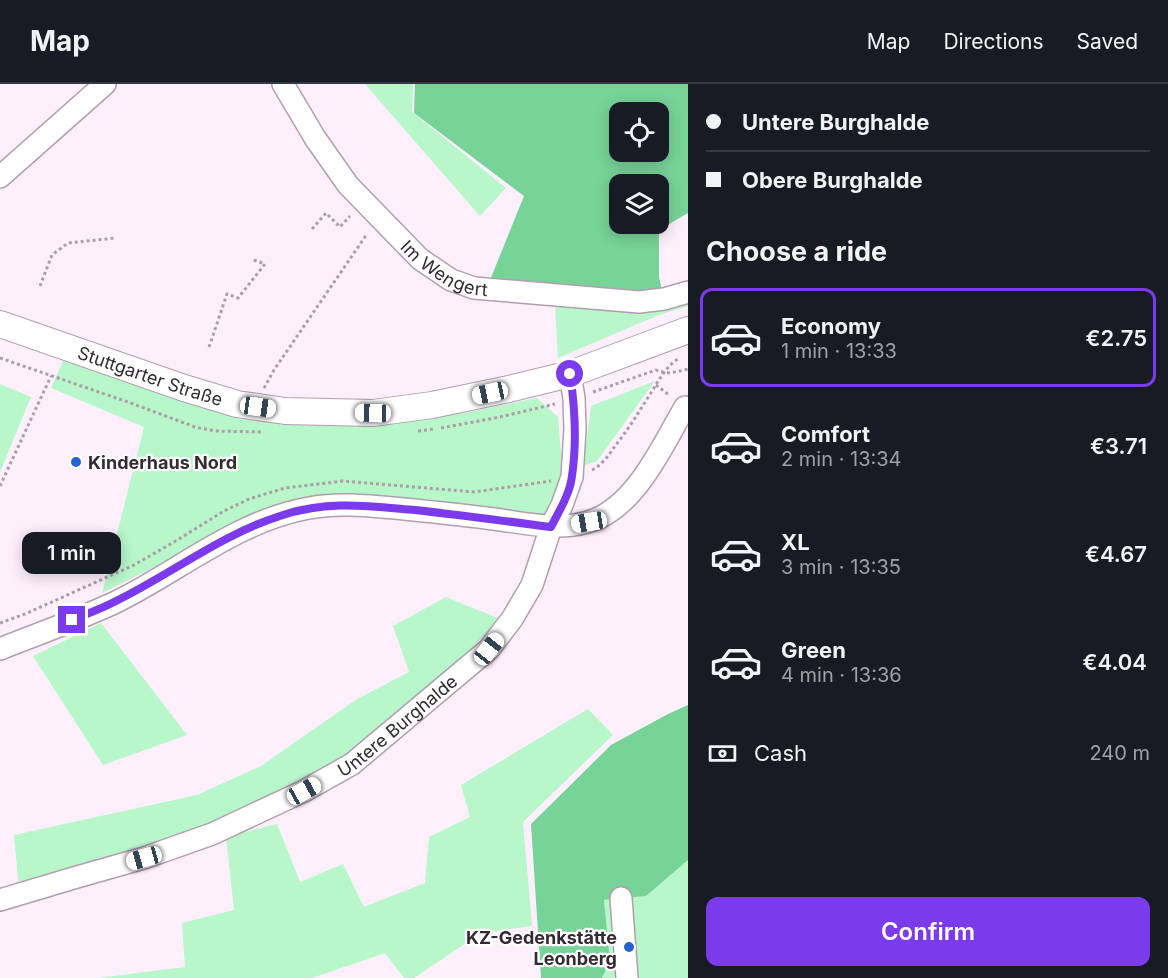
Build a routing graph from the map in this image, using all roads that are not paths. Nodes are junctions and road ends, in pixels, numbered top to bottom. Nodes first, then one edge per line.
1 (105, 84) edge
2 (283, 84) edge
3 (0, 177) edge
4 (688, 291) edge
5 (0, 324) edge
6 (688, 330) edge
7 (572, 386) junction
8 (685, 407) dead end
9 (551, 527) junction
10 (0, 649) edge
11 (621, 898) dead end
12 (0, 900) edge
13 (627, 978) edge

1 - 3 street
2 - 4 street, Im Wengert
5 - 7 main road, Stuttgarter Straße
6 - 7 main road, Stuttgarter Straße
7 - 9 street, Untere Burghalde
8 - 9 street
9 - 10 street
9 - 12 street, Untere Burghalde
11 - 13 street

